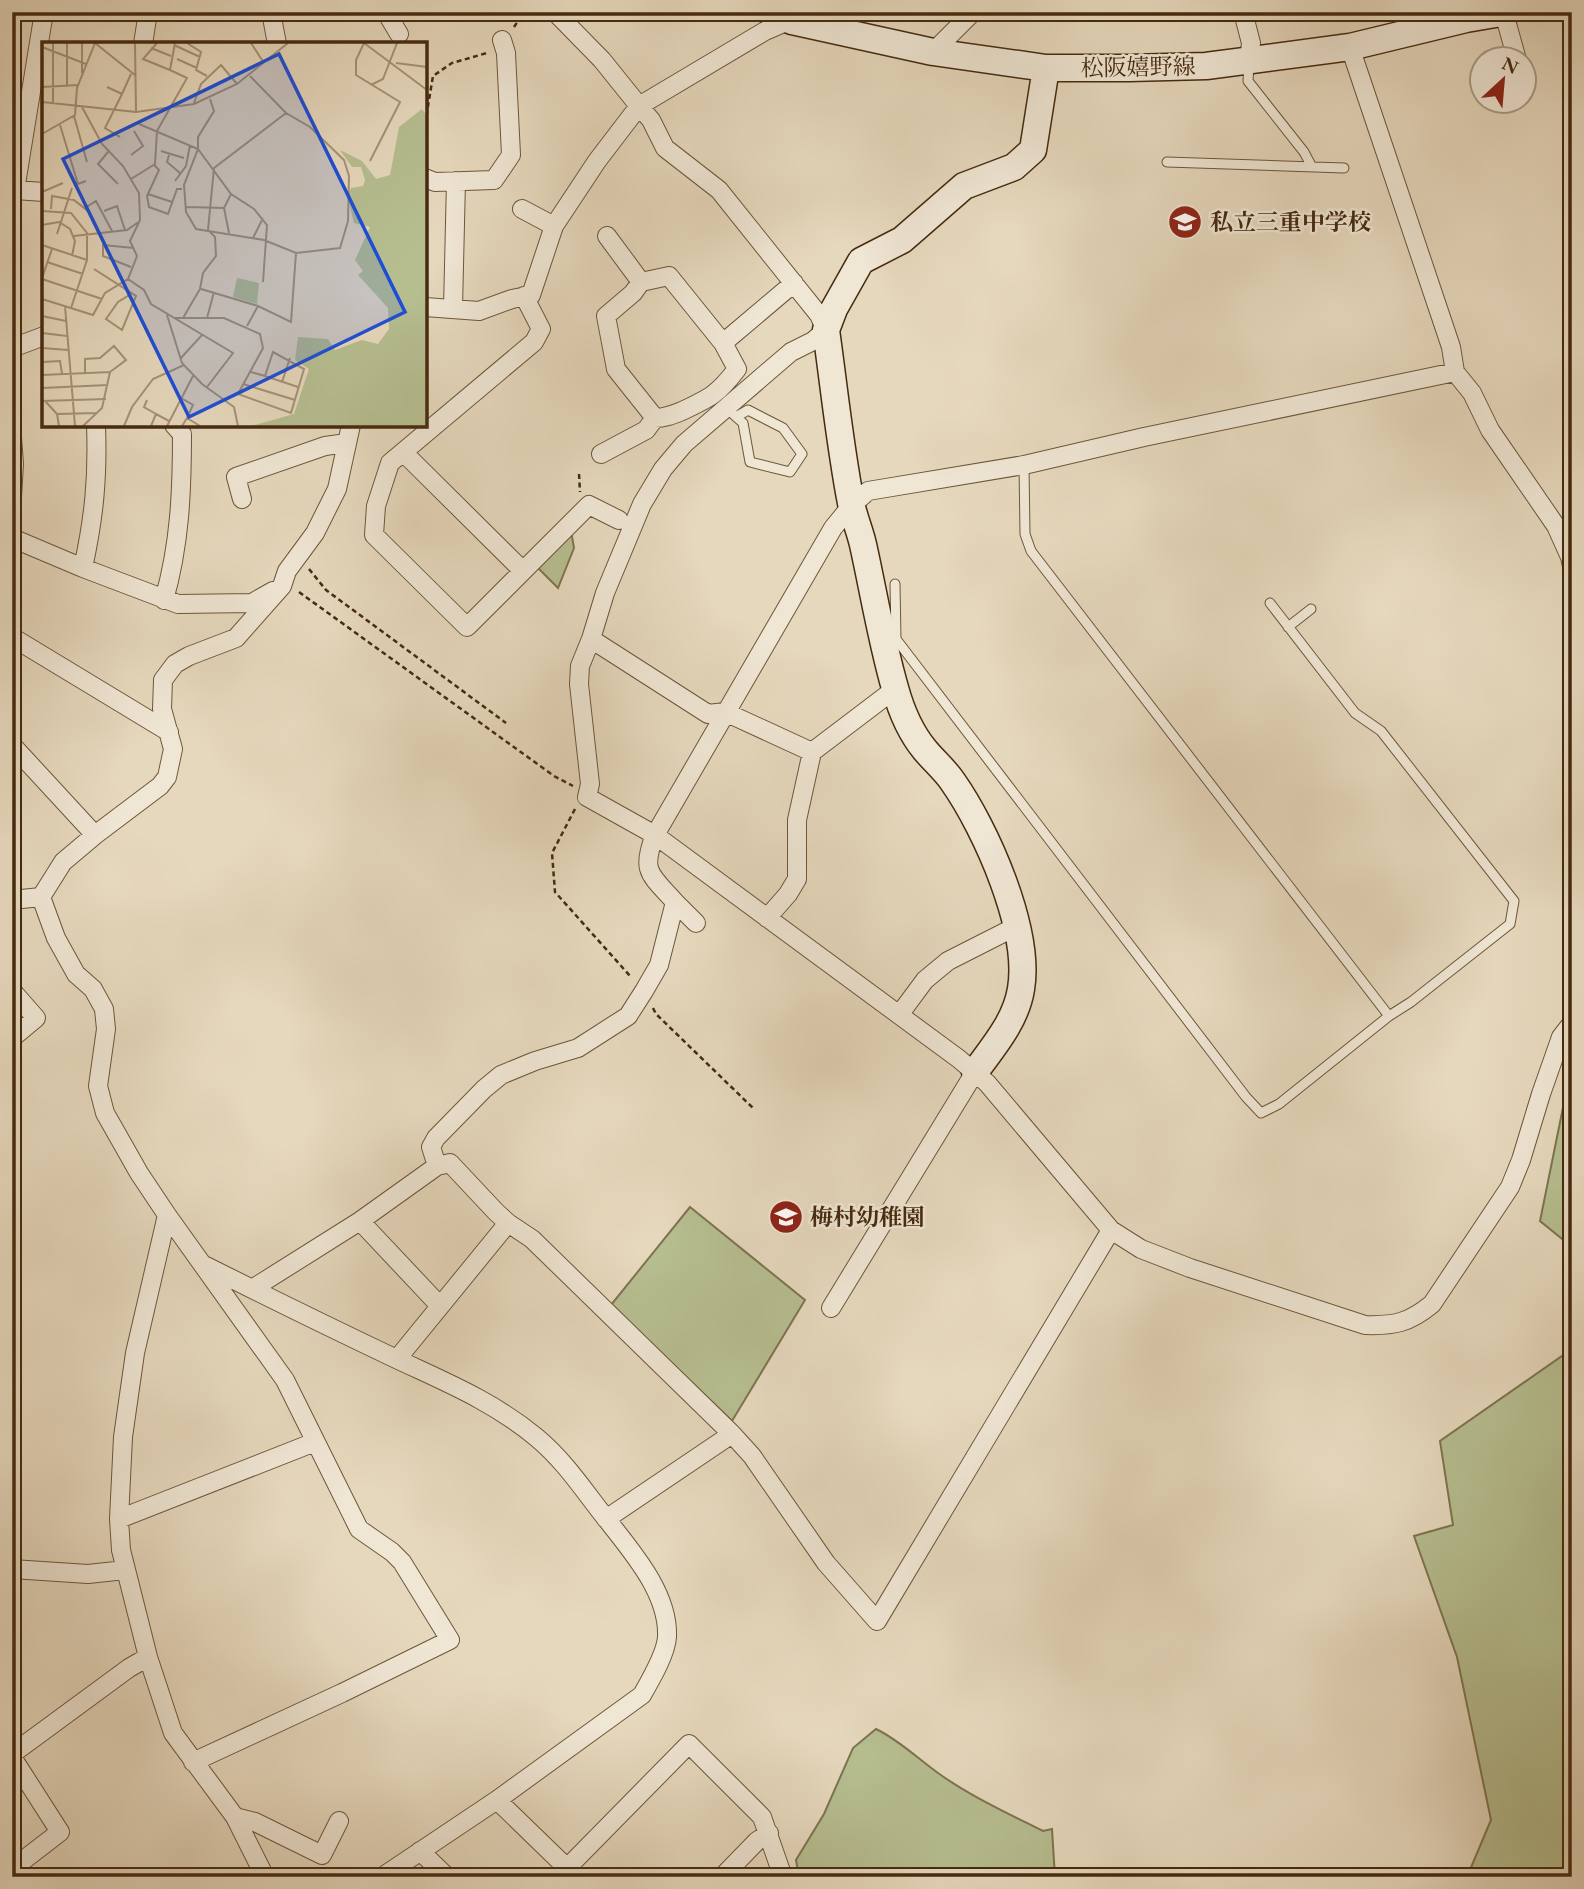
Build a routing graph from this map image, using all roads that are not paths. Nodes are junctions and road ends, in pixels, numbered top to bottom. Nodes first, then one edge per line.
1 (44, 12) edge
2 (148, 12) edge
3 (271, 12) edge
4 (386, 12) edge
5 (555, 12) edge
6 (973, 12) edge
7 (1243, 12) edge
8 (1506, 13) edge
9 (788, 15) edge
10 (1466, 16) edge
11 (399, 34) dead end
12 (502, 40) road end
13 (143, 42) edge
14 (277, 42) edge
15 (1514, 46) edge
16 (1350, 47) junction
17 (933, 52) junction
18 (1249, 61) junction
19 (1046, 68) junction
20 (639, 106) junction
21 (1167, 162) dead end
22 (1312, 167) junction
23 (1344, 168) dead end
24 (427, 179) edge
25 (456, 181) junction
26 (42, 192) edge
27 (522, 209) dead end
28 (554, 226) junction
29 (607, 236) dead end
30 (641, 282) junction
31 (794, 284) junction
32 (524, 296) junction
33 (427, 307) edge
34 (453, 307) junction
35 (826, 330) junction
36 (42, 337) edge
37 (723, 343) junction
38 (12, 348) edge
39 (1454, 372) junction
40 (730, 412) junction
41 (654, 418) junction
42 (96, 427) edge
43 (176, 427) edge
44 (349, 434) edge
45 (12, 438) edge
46 (403, 452) junction
47 (601, 454) dead end
48 (1024, 465) junction
49 (12, 497) edge
50 (242, 499) dead end
51 (851, 506) junction
52 (619, 520) dead end
53 (12, 538) edge
54 (1572, 566) edge
55 (83, 568) junction
56 (523, 571) junction
57 (895, 584) dead end
58 (282, 586) junction
59 (164, 600) junction
60 (1270, 603) dead end
61 (1311, 609) dead end
62 (1288, 627) junction
63 (12, 637) edge
64 (591, 639) junction
65 (895, 689) junction
66 (725, 712) junction
67 (169, 732) junction
68 (12, 745) edge
69 (812, 752) junction
70 (95, 835) junction
71 (655, 835) junction
72 (41, 897) junction
73 (12, 900) edge
74 (675, 902) junction
75 (767, 918) junction
76 (696, 923) dead end
77 (1017, 926) junction
78 (13, 991) edge
79 (899, 1015) junction
80 (1389, 1016) junction
81 (1572, 1023) edge
82 (12, 1038) edge
83 (975, 1072) junction
84 (437, 1166) junction
85 (167, 1215) junction
86 (360, 1220) junction
87 (508, 1223) junction
88 (1111, 1230) junction
89 (204, 1265) junction
90 (251, 1289) junction
91 (440, 1306) junction
92 (831, 1308) dead end
93 (397, 1359) junction
94 (732, 1434) junction
95 (316, 1442) junction
96 (606, 1519) junction
97 (120, 1520) junction
98 (12, 1569) edge
99 (125, 1570) junction
100 (148, 1657) junction
101 (12, 1755) edge
102 (193, 1762) junction
103 (497, 1800) junction
104 (234, 1817) junction
105 (339, 1821) dead end
106 (769, 1833) junction
107 (420, 1851) junction
108 (12, 1869) edge
109 (572, 1872) edge
110 (265, 1877) edge
111 (382, 1877) edge
112 (447, 1877) edge
113 (722, 1877) edge
114 (783, 1877) edge

1 - 26 street
2 - 13 street
3 - 14 street
4 - 11 street
5 - 20 street
6 - 17 street
7 - 18 street
8 - 10 street, 松阪嬉野線
8 - 15 street
9 - 17 street, 松阪嬉野線
9 - 20 street
10 - 16 street, 松阪嬉野線
12 - 25 street
16 - 18 street, 松阪嬉野線
16 - 39 street
17 - 19 street, 松阪嬉野線
18 - 19 street, 松阪嬉野線
18 - 22 lane
19 - 35 street
20 - 28 street
20 - 31 street
21 - 22 lane
22 - 23 lane
24 - 25 street
25 - 34 street
27 - 28 street
28 - 32 street
29 - 30 street
30 - 37 street
30 - 41 street
31 - 35 street
31 - 37 street
32 - 34 street
32 - 46 street
33 - 34 street
35 - 40 street
35 - 51 street
36 - 38 street
37 - 41 street
39 - 48 street
39 - 54 street
40 - 40 lane
40 - 64 street
41 - 47 street
42 - 55 street
43 - 59 street
44 - 50 street
44 - 58 street
45 - 49 street
46 - 56 street
46 - 56 street
48 - 51 street
48 - 80 lane
51 - 65 street
51 - 66 street
52 - 56 street
53 - 55 street
55 - 59 street
57 - 80 lane
58 - 59 street
58 - 67 street
60 - 62 lane
61 - 62 lane
62 - 80 lane
63 - 67 street
64 - 66 street
64 - 71 street
65 - 69 street
65 - 77 street
66 - 69 street
66 - 71 street
67 - 70 street
68 - 70 street
69 - 75 street
70 - 72 street
71 - 74 street
71 - 75 street
72 - 73 street
72 - 85 street
74 - 76 street
74 - 84 street
75 - 79 street
77 - 79 street
77 - 83 street
78 - 82 street
79 - 83 street
81 - 88 street
83 - 88 street
83 - 92 street
84 - 86 street
84 - 87 street
85 - 89 street
85 - 97 street
86 - 90 street
86 - 91 street
87 - 91 street
87 - 94 street
88 - 94 street
89 - 90 street
89 - 95 street
90 - 93 street
91 - 93 street
93 - 96 street
94 - 96 street
95 - 97 street
95 - 102 street
96 - 103 street
97 - 99 street
98 - 99 street
99 - 100 street
100 - 101 street
100 - 102 street
101 - 108 street
102 - 104 street
103 - 107 street
103 - 109 street
104 - 105 street
104 - 110 street
106 - 109 street
106 - 113 street
106 - 114 street
107 - 111 street
107 - 112 street

